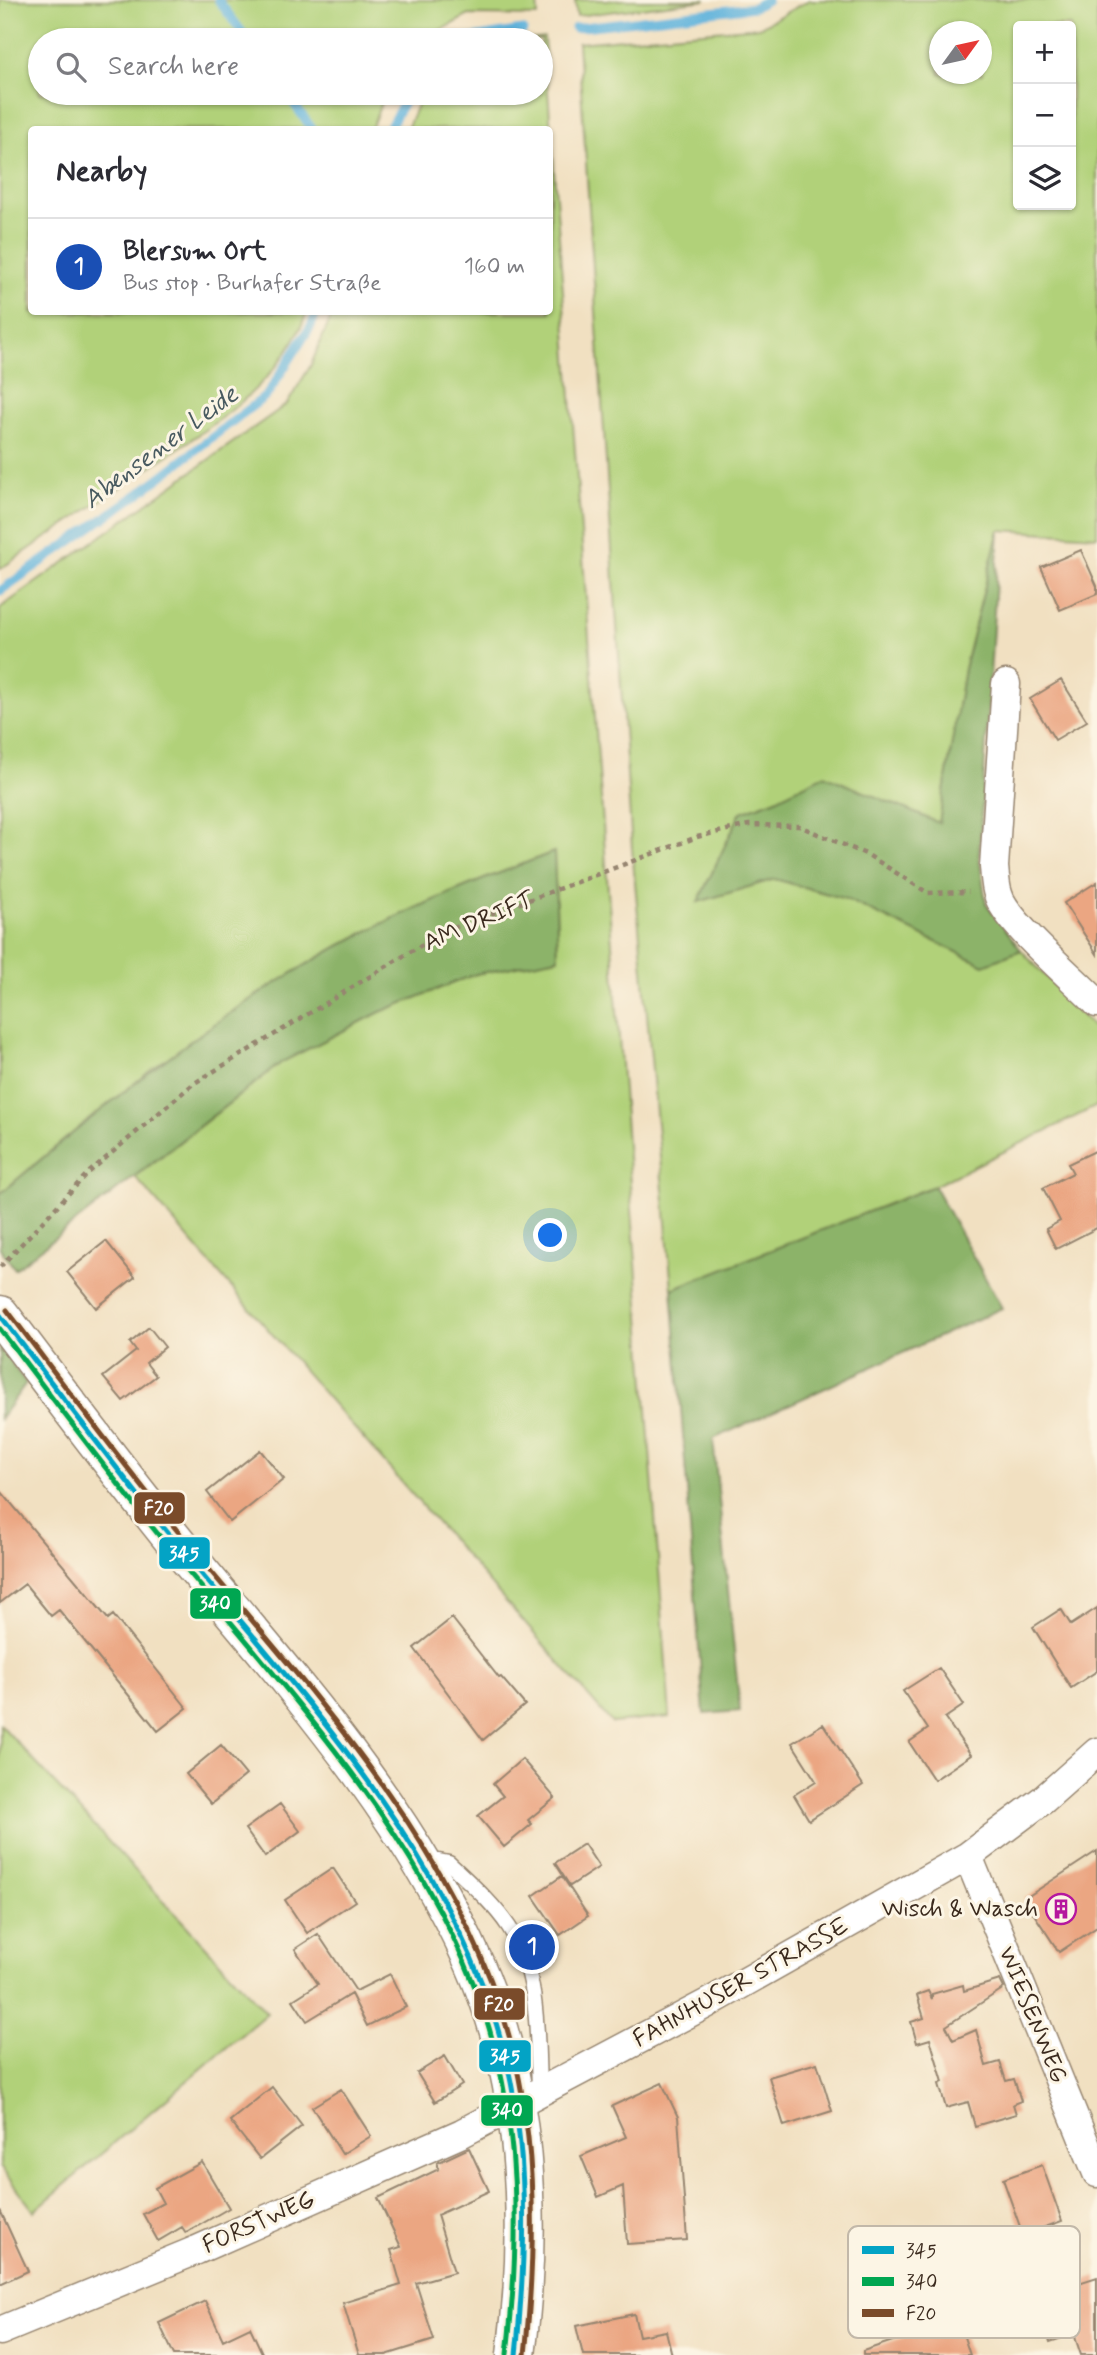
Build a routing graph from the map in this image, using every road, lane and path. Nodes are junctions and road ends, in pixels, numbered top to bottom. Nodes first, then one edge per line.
1 (1006, 684) dead end
2 (998, 896) junction
3 (1097, 1003) edge
4 (0, 1267) edge
5 (0, 1315) edge
6 (1097, 1752) edge
7 (968, 1856) junction
8 (526, 2098) junction
9 (1097, 2174) edge
10 (0, 2331) edge
11 (516, 2355) edge

1 - 2 street
2 - 3 street
2 - 4 path, AM DRIFT
5 - 8 main road
6 - 7 street, FAHNHUSER STRASSE
7 - 8 street, FAHNHUSER STRASSE
7 - 9 street, WIESENWEG
8 - 10 street, FORSTWEG
8 - 11 main road

